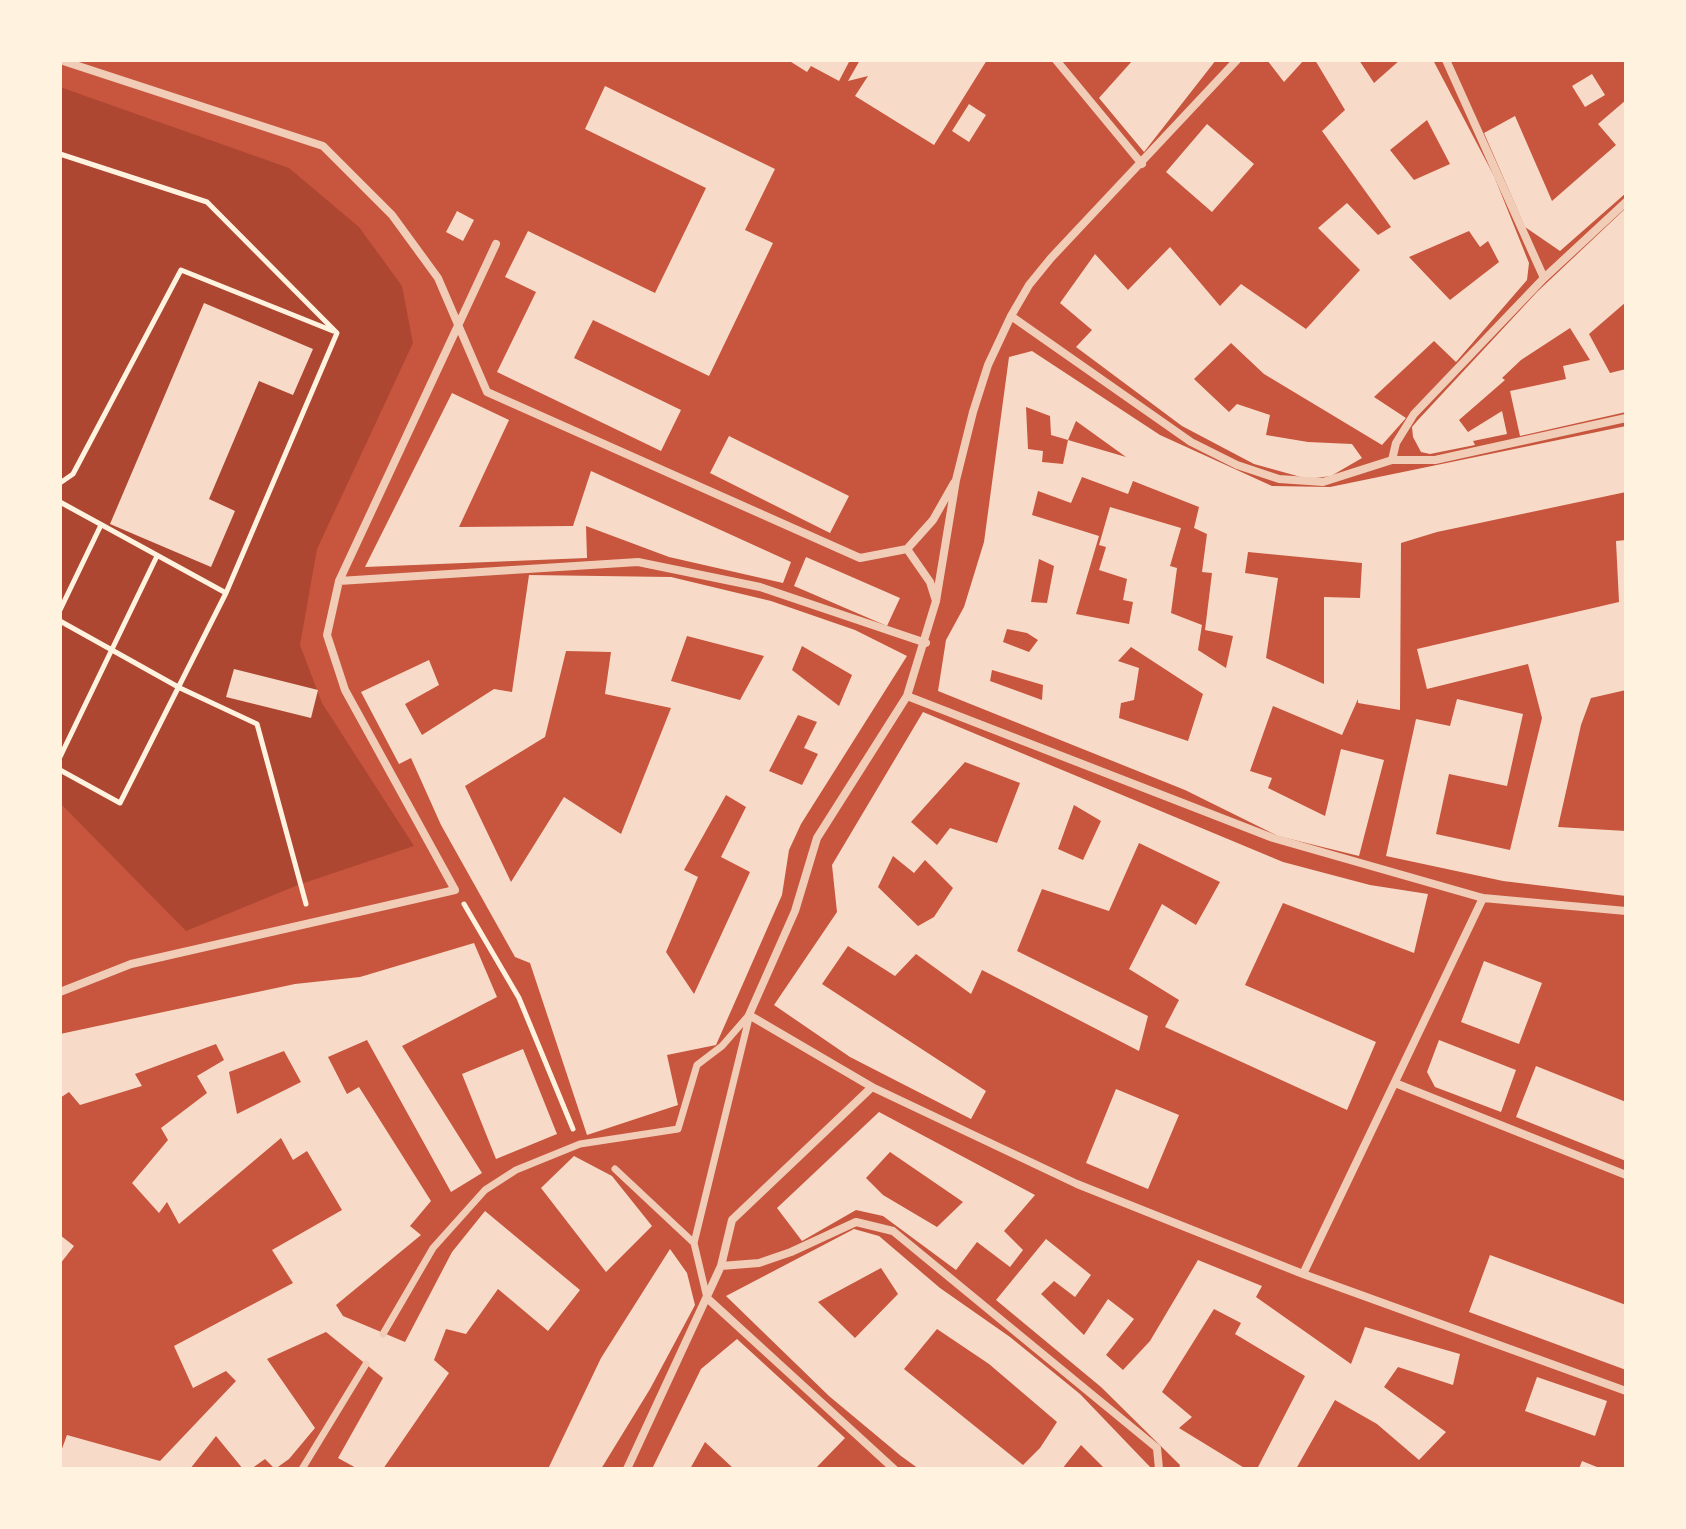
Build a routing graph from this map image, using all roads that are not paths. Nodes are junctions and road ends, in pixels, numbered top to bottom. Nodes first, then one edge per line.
1 (60, 60) edge
2 (1056, 60) edge
3 (1237, 60) edge
4 (1446, 60) edge
5 (1142, 164) junction
6 (1626, 202) edge
7 (496, 244) dead end
8 (1544, 278) junction
9 (1011, 316) junction
10 (457, 328) junction
11 (1626, 418) edge
12 (1392, 460) junction
13 (956, 480) junction
14 (907, 549) junction
15 (339, 581) junction
16 (936, 601) junction
17 (926, 643) junction
18 (907, 696) junction
19 (1483, 898) junction
20 (1626, 911) edge
21 (60, 992) edge
22 (749, 1015) junction
23 (1395, 1083) junction
24 (872, 1087) junction
25 (615, 1169) dead end
26 (1626, 1175) edge
27 (694, 1243) junction
28 (721, 1266) junction
29 (1303, 1274) junction
30 (707, 1298) junction
31 (383, 1334) dead end
32 (366, 1364) dead end
33 (1626, 1391) edge
34 (302, 1469) edge
35 (627, 1469) edge
36 (894, 1469) edge
37 (1159, 1469) edge

1 - 10 street
2 - 5 street
3 - 5 street
4 - 8 street
5 - 9 street
6 - 8 street
7 - 10 street
8 - 12 street
9 - 12 street
9 - 13 street
10 - 14 street
10 - 15 street
11 - 12 street
13 - 14 street
13 - 16 street
14 - 16 street
15 - 17 street
15 - 21 street
16 - 17 street
17 - 18 street
18 - 19 street
18 - 22 street
19 - 20 street
19 - 23 street
22 - 24 street
22 - 27 street
22 - 31 street
23 - 26 street
23 - 29 street
24 - 28 street
24 - 29 street
25 - 27 street
27 - 30 street
28 - 30 street
28 - 37 street
29 - 33 street
30 - 35 street
30 - 36 street
32 - 34 street

